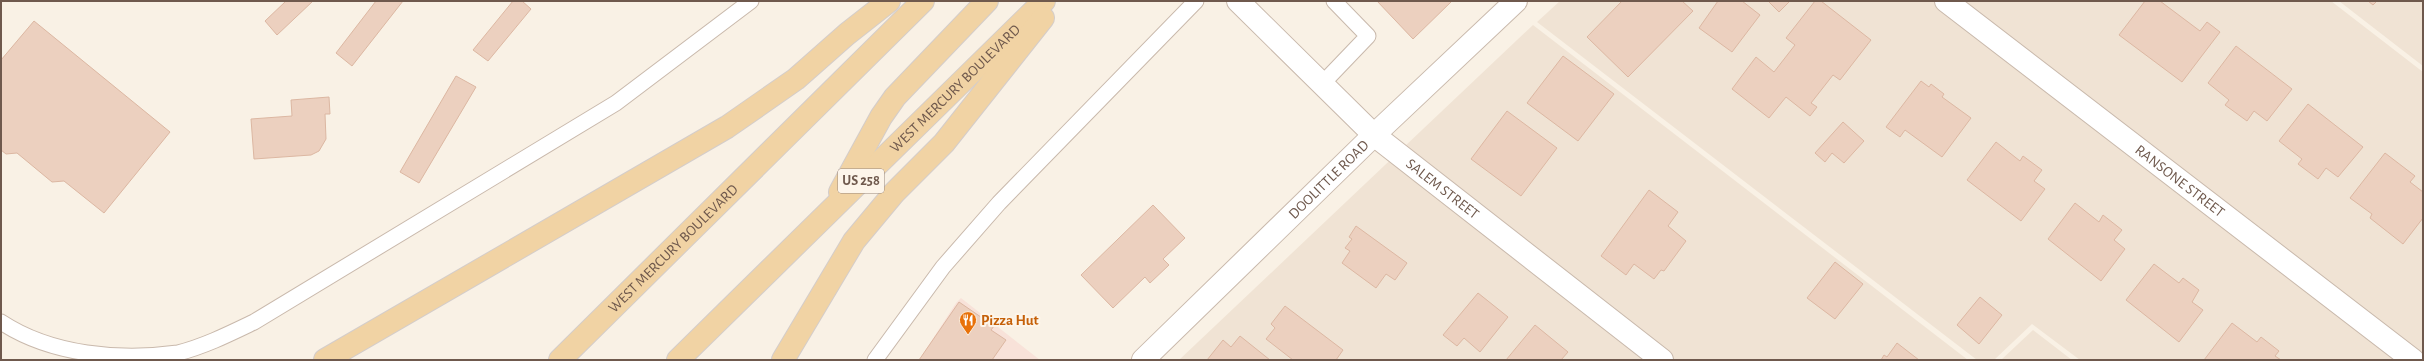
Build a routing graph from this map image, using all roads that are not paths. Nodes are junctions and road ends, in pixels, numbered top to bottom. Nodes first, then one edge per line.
1 (751, 1) edge
2 (889, 1) edge
3 (923, 1) edge
4 (987, 1) edge
5 (1044, 1) edge
6 (1056, 1) edge
7 (1196, 1) edge
8 (1238, 1) edge
9 (1334, 1) edge
10 (1516, 1) edge
11 (1946, 1) edge
12 (1322, 84) junction
13 (1374, 135) junction
14 (830, 211) junction
15 (1, 322) edge
16 (325, 360) edge
17 (560, 360) edge
18 (678, 360) edge
19 (783, 360) edge
20 (875, 360) edge
21 (1143, 360) edge
22 (1662, 360) edge
23 (2413, 360) edge

1 - 15 lane
2 - 16 main road
3 - 17 main road, WEST MERCURY BOULEVARD
4 - 14 main road
5 - 14 main road, WEST MERCURY BOULEVARD / US 258
6 - 19 main road
7 - 20 lane
8 - 12 street, SALEM STREET
9 - 12 lane
10 - 13 street, DOOLITTLE ROAD
11 - 23 street, RANSONE STREET
12 - 13 street, SALEM STREET
13 - 21 street, DOOLITTLE ROAD
13 - 22 street, SALEM STREET
14 - 18 main road, WEST MERCURY BOULEVARD / US 258

